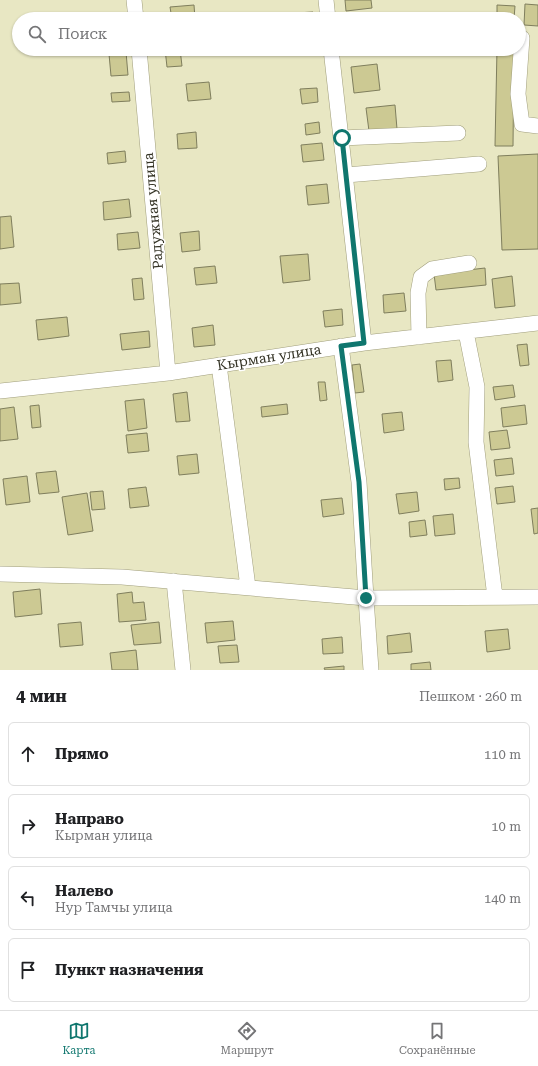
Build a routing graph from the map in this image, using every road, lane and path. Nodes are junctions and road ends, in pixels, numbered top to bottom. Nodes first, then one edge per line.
1 (134, 0) edge
2 (326, 0) edge
3 (135, 12) edge
4 (327, 12) edge
5 (140, 56) edge
6 (332, 56) edge
7 (521, 56) edge
8 (538, 126) edge
9 (458, 133) dead end
10 (342, 138) junction
11 (479, 164) dead end
12 (346, 175) junction
13 (468, 263) dead end
14 (538, 324) edge
15 (466, 332) junction
16 (419, 337) junction
17 (364, 343) junction
18 (341, 346) junction
19 (219, 365) junction
20 (168, 372) junction
21 (0, 391) edge
22 (0, 574) edge
23 (174, 581) junction
24 (248, 587) junction
25 (495, 597) junction
26 (538, 597) edge
27 (366, 598) junction
28 (183, 670) edge
29 (371, 670) edge

1 - 3 street
2 - 4 street
5 - 20 street, Радужная улица
6 - 10 street
7 - 8 street
9 - 10 street
10 - 12 street
11 - 12 street
12 - 17 street
13 - 16 street
14 - 15 street, Кырман улица
15 - 16 street, Кырман улица
15 - 25 street
16 - 17 street, Кырман улица
17 - 18 street, Кырман улица
18 - 19 street, Кырман улица
18 - 27 street
19 - 20 street, Кырман улица
19 - 24 street
20 - 21 street, Кырман улица
22 - 23 street
23 - 24 street
23 - 28 street
24 - 27 street
25 - 26 street
25 - 27 street
27 - 29 street

